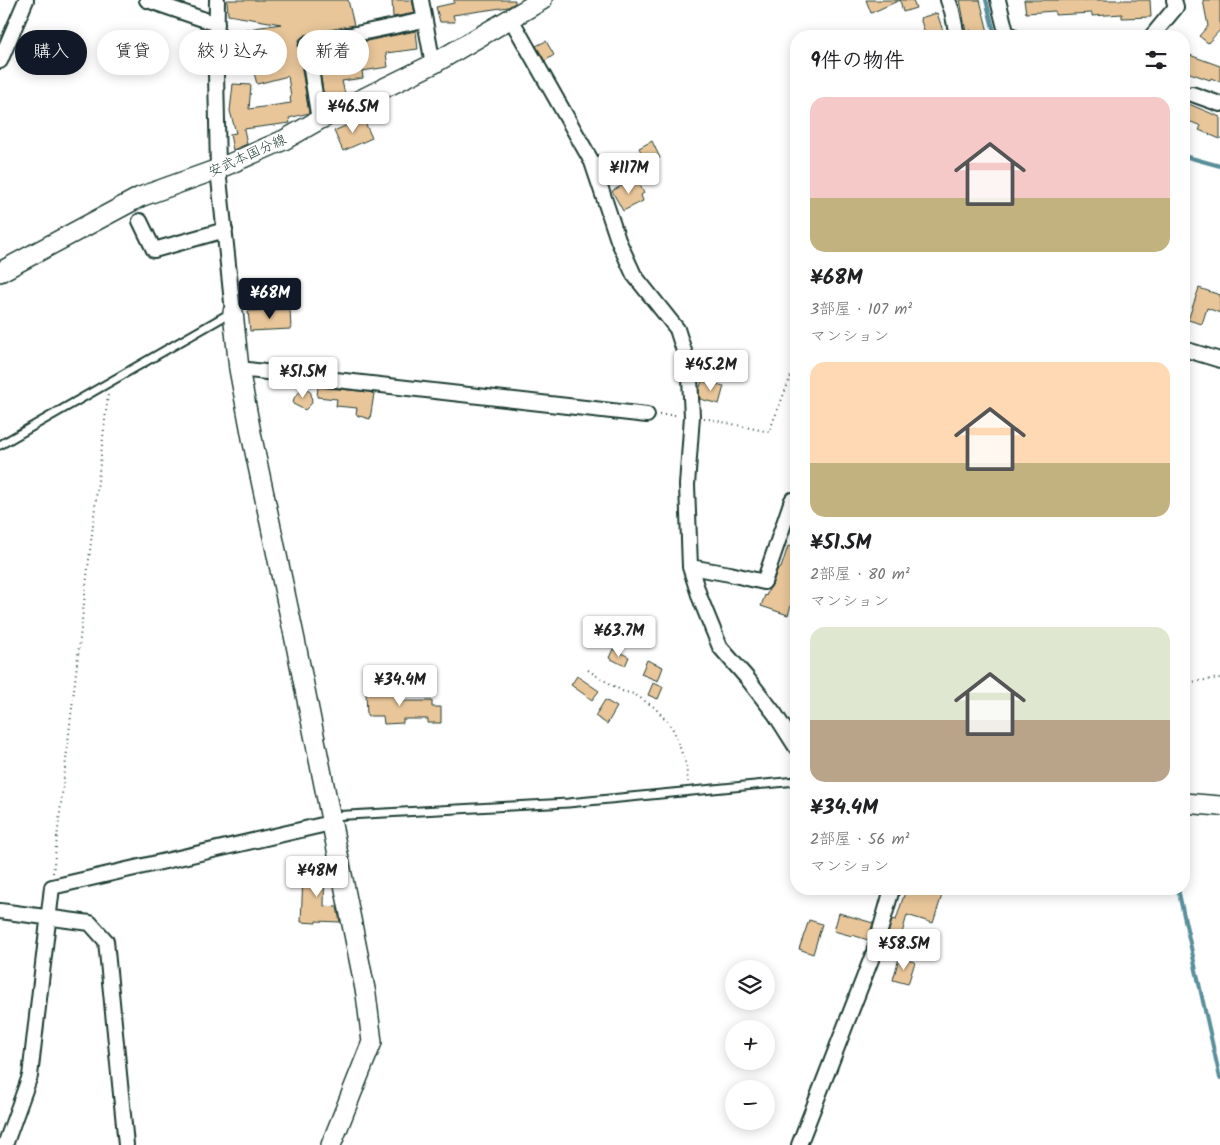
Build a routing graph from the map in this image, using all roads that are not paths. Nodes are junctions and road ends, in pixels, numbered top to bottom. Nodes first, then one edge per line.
1 (26, 0) edge
2 (147, 0) edge
3 (217, 0) edge
4 (421, 0) edge
5 (542, 0) edge
6 (948, 0) edge
7 (998, 0) edge
8 (1174, 0) edge
9 (512, 19) junction
10 (424, 20) junction
11 (217, 24) junction
12 (956, 30) edge
13 (1006, 30) edge
14 (1157, 30) edge
15 (0, 60) edge
16 (433, 64) junction
17 (1192, 94) dead end
18 (1220, 104) edge
19 (319, 120) junction
20 (218, 170) junction
21 (140, 222) dead end
22 (225, 230) junction
23 (0, 272) edge
24 (233, 312) junction
25 (1190, 351) edge
26 (1220, 360) edge
27 (239, 369) junction
28 (647, 415) road end
29 (0, 445) edge
30 (790, 506) edge
31 (690, 567) junction
32 (790, 737) edge
33 (790, 782) edge
34 (1190, 804) edge
35 (1220, 806) edge
36 (331, 820) junction
37 (890, 895) edge
38 (0, 911) edge
39 (48, 918) junction
40 (5, 1145) edge
41 (126, 1145) edge
42 (331, 1145) edge
43 (799, 1145) edge

1 - 15 street
2 - 11 street
3 - 11 street
4 - 10 street
5 - 9 street, 安武本国分線
6 - 12 street
7 - 13 street
8 - 14 street
9 - 16 street, 安武本国分線
9 - 31 street
10 - 16 street
10 - 19 street
11 - 20 street
16 - 19 street, 安武本国分線
17 - 18 street
19 - 20 street, 安武本国分線
20 - 22 street
20 - 23 street, 安武本国分線
21 - 22 street
22 - 24 street
24 - 27 street
24 - 29 lane
25 - 26 street
27 - 28 street
27 - 36 street
30 - 31 street
31 - 32 street
33 - 36 lane
34 - 35 street
36 - 39 street
36 - 42 street
37 - 43 street
38 - 39 street
39 - 40 street
39 - 41 street

